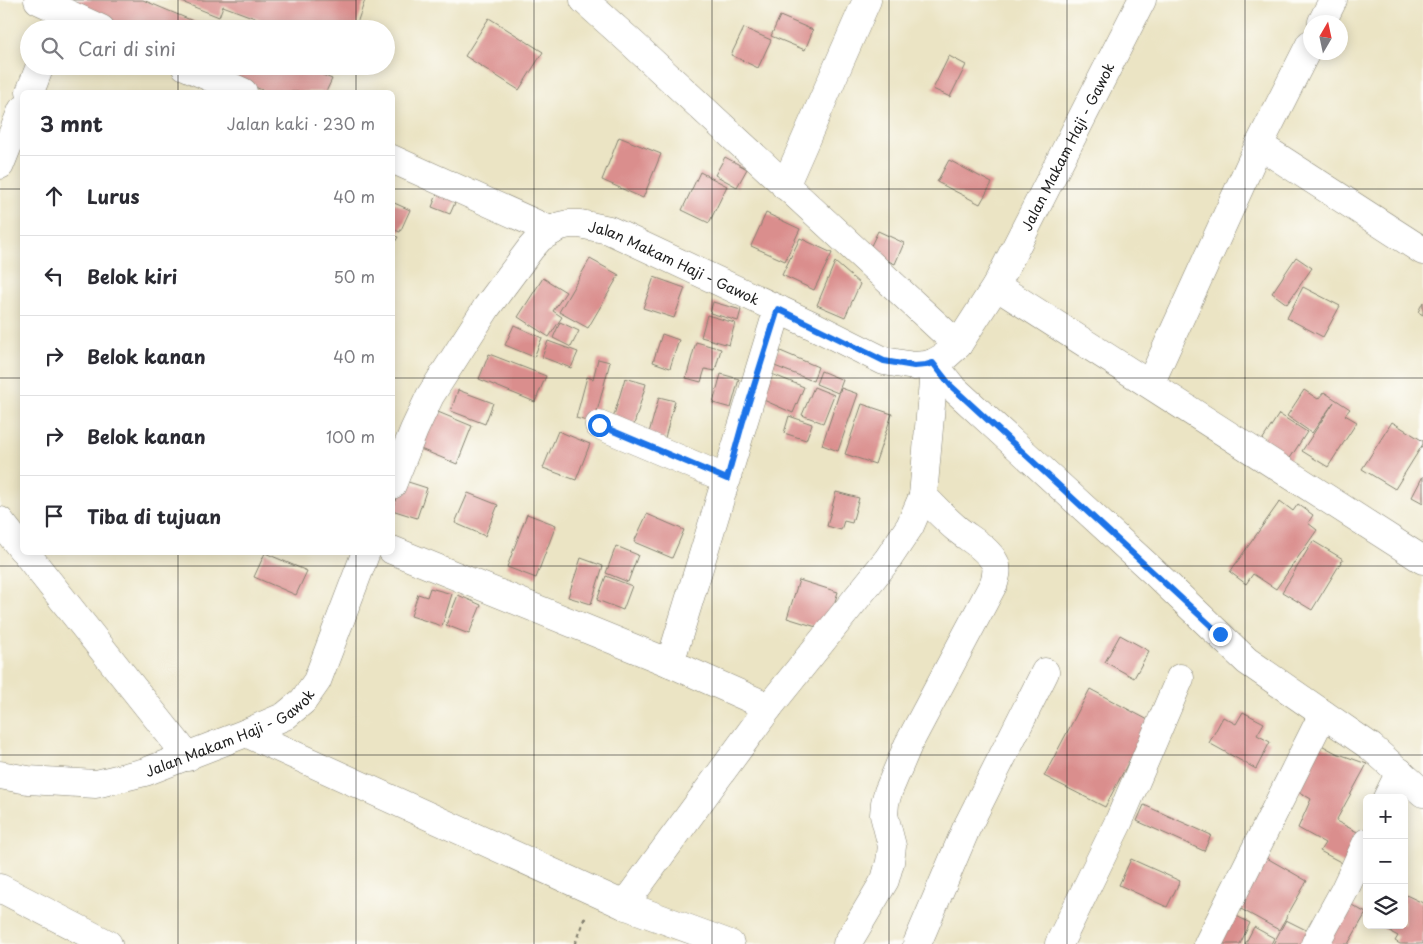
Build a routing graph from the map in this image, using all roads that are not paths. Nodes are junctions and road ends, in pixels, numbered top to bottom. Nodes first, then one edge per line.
1 (38, 0) edge
2 (584, 0) edge
3 (868, 0) edge
4 (1142, 0) edge
5 (1334, 0) edge
6 (1326, 15) edge
7 (59, 20) edge
8 (1303, 58) edge
9 (37, 75) edge
10 (205, 75) edge
11 (31, 90) edge
12 (239, 90) edge
13 (20, 115) edge
14 (1259, 145) junction
15 (395, 160) edge
16 (0, 165) edge
17 (785, 186) junction
18 (552, 231) junction
19 (1423, 251) edge
20 (996, 286) junction
21 (778, 309) junction
22 (958, 345) junction
23 (933, 363) junction
24 (1150, 384) junction
25 (599, 425) dead end
26 (395, 478) edge
27 (727, 479) junction
28 (923, 496) junction
29 (0, 521) edge
30 (20, 546) edge
31 (395, 551) edge
32 (27, 555) edge
33 (365, 555) edge
34 (1423, 560) edge
35 (670, 663) junction
36 (1045, 672) dead end
37 (1180, 678) dead end
38 (770, 707) junction
39 (1323, 714) junction
40 (246, 733) junction
41 (188, 756) junction
42 (1400, 772) junction
43 (0, 775) edge
44 (1423, 793) edge
45 (1390, 794) edge
46 (1363, 851) edge
47 (0, 888) edge
48 (624, 905) junction
49 (71, 935) edge
50 (108, 944) edge
51 (730, 944) edge
52 (847, 944) edge
53 (917, 944) edge
54 (1059, 944) edge
55 (1208, 944) edge
56 (1315, 944) edge

1 - 7 street
2 - 17 street
3 - 17 street
4 - 20 street, Jalan Makam Haji - Gawok
5 - 6 street
8 - 14 street
9 - 11 street
10 - 12 street
13 - 16 street
14 - 19 street
14 - 24 street
15 - 18 street
17 - 22 street
18 - 21 street, Jalan Makam Haji - Gawok
18 - 26 street, Jalan Makam Haji - Gawok
20 - 22 street, Jalan Makam Haji - Gawok
20 - 24 street
21 - 23 street, Jalan Makam Haji - Gawok
21 - 27 street
22 - 23 street, Jalan Makam Haji - Gawok
23 - 28 street
23 - 39 street
24 - 34 street
25 - 27 street
27 - 35 street
28 - 38 street
28 - 52 street
29 - 30 street
31 - 35 street
32 - 41 street
33 - 40 street, Jalan Makam Haji - Gawok
35 - 38 street
36 - 53 street
37 - 54 street
38 - 48 street
39 - 42 street
39 - 55 street
40 - 41 street, Jalan Makam Haji - Gawok
40 - 48 street
41 - 43 street, Jalan Makam Haji - Gawok
42 - 44 street
42 - 45 street
46 - 56 street
47 - 49 street
48 - 51 street
49 - 50 street

